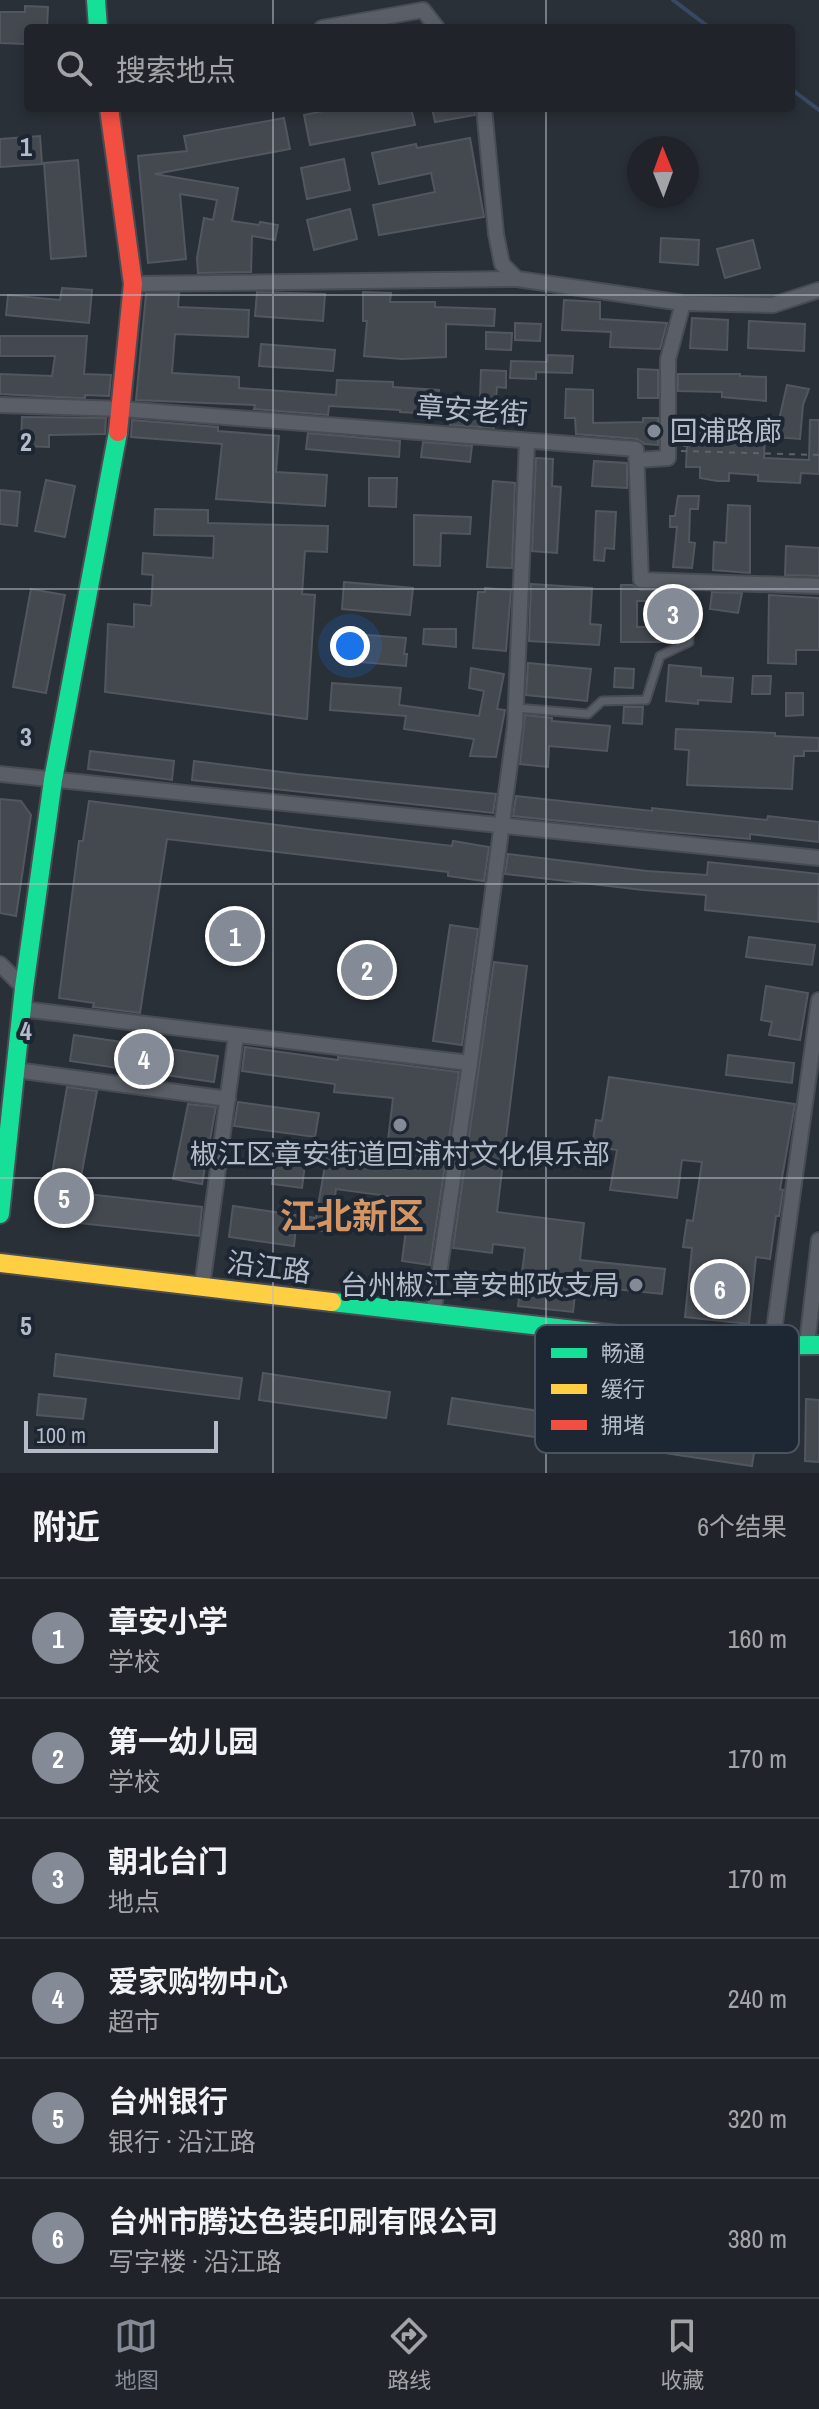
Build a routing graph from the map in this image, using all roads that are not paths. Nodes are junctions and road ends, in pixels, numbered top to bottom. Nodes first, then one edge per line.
1 (96, 0) edge
2 (98, 24) edge
3 (344, 24) edge
4 (434, 24) edge
5 (110, 112) edge
6 (484, 112) edge
7 (517, 279) junction
8 (133, 284) junction
9 (819, 290) edge
10 (683, 303) junction
11 (0, 405) edge
12 (122, 409) junction
13 (527, 441) junction
14 (636, 454) junction
15 (688, 582) junction
16 (819, 586) edge
17 (516, 708) junction
18 (0, 774) edge
19 (53, 780) junction
20 (502, 827) junction
21 (819, 858) edge
22 (0, 964) edge
23 (24, 988) junction
24 (819, 1000) edge
25 (22, 1009) junction
26 (236, 1036) junction
27 (470, 1063) junction
28 (16, 1070) junction
29 (228, 1099) junction
30 (0, 1214) edge
31 (819, 1240) edge
32 (0, 1263) edge
33 (0, 1277) edge
34 (202, 1287) junction
35 (433, 1315) junction
36 (775, 1325) edge
37 (535, 1326) edge
38 (535, 1338) edge
39 (815, 1349) edge

1 - 2 main road
3 - 4 street
5 - 8 main road
6 - 7 street
7 - 8 street
7 - 10 street
8 - 12 main road
9 - 10 street
10 - 14 street
11 - 12 street, 章安老街
12 - 13 street, 章安老街
12 - 19 main road
13 - 14 street, 章安老街
13 - 17 street
14 - 15 street
15 - 16 street
15 - 17 lane
17 - 20 street
18 - 19 street
19 - 20 street
19 - 23 main road
20 - 21 street
20 - 27 street
22 - 23 street
23 - 25 main road
24 - 36 street
25 - 26 street
25 - 28 main road
26 - 27 street
26 - 29 street
27 - 35 street
28 - 29 street
28 - 30 main road
29 - 34 street
31 - 39 street
32 - 34 main road, 沿江路
33 - 38 main road, 沿江路
34 - 35 main road, 沿江路
35 - 37 main road, 沿江路

